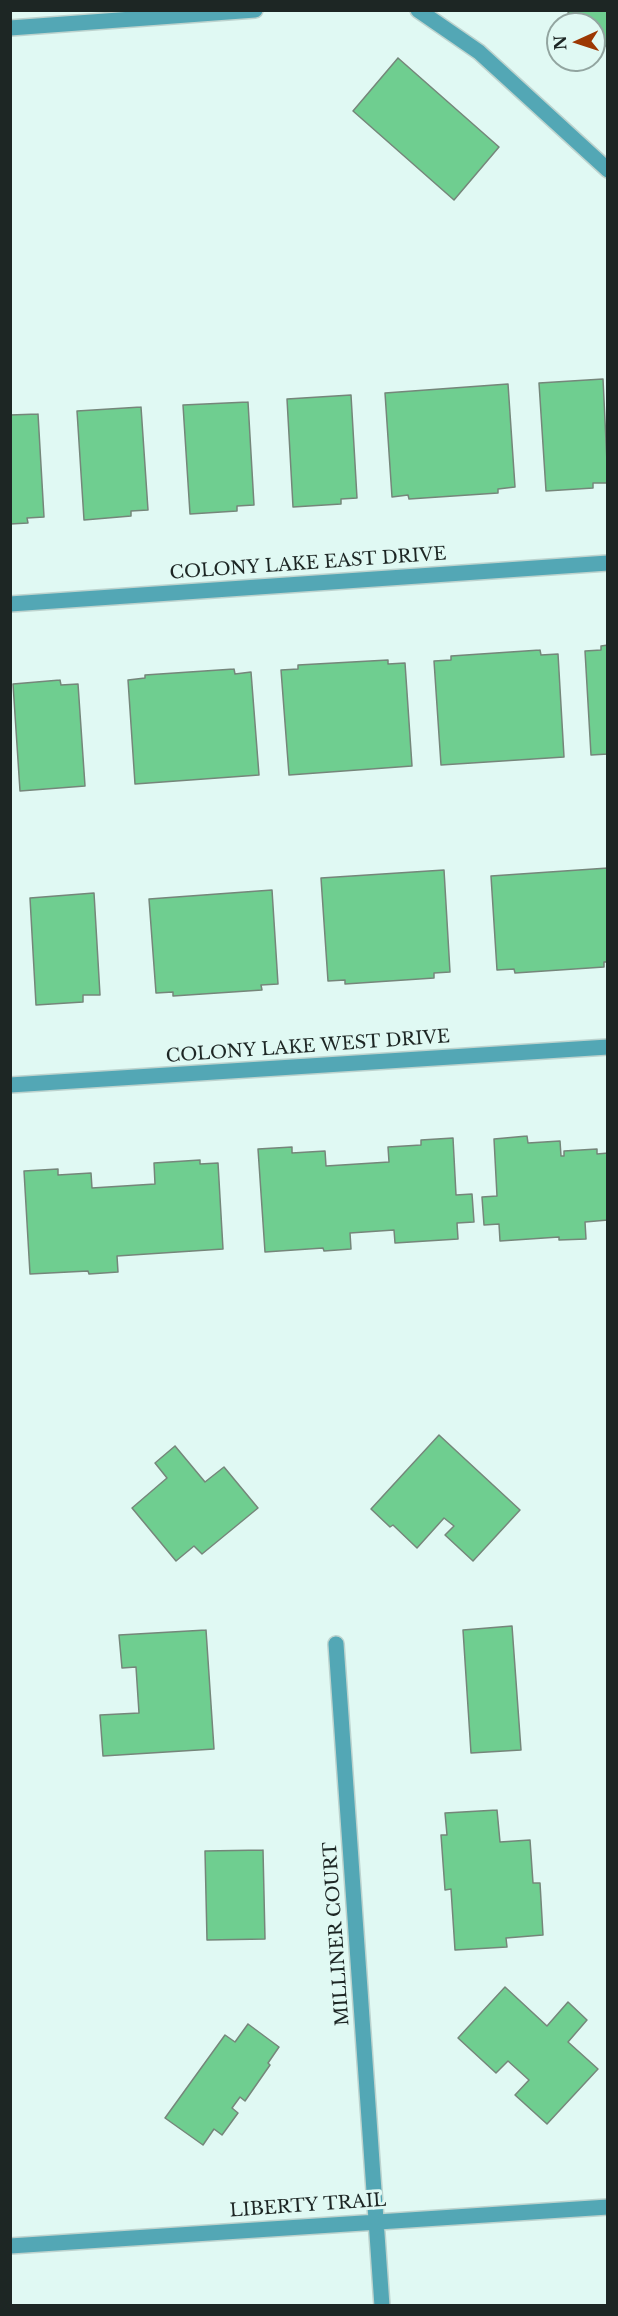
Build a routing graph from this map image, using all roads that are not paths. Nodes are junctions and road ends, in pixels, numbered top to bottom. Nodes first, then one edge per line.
1 (255, 10) edge
2 (418, 10) edge
3 (10, 28) edge
4 (608, 170) edge
5 (608, 563) edge
6 (10, 604) edge
7 (608, 1047) edge
8 (10, 1085) edge
9 (336, 1644) dead end
10 (608, 2207) edge
11 (377, 2221) junction
12 (10, 2246) edge
13 (382, 2306) edge

1 - 3 street
2 - 4 street
5 - 6 street, COLONY LAKE EAST DRIVE
7 - 8 street, COLONY LAKE WEST DRIVE
9 - 11 street, MILLINER COURT
10 - 11 street, LIBERTY TRAIL
11 - 12 street, LIBERTY TRAIL
11 - 13 street, MILLINER COURT

